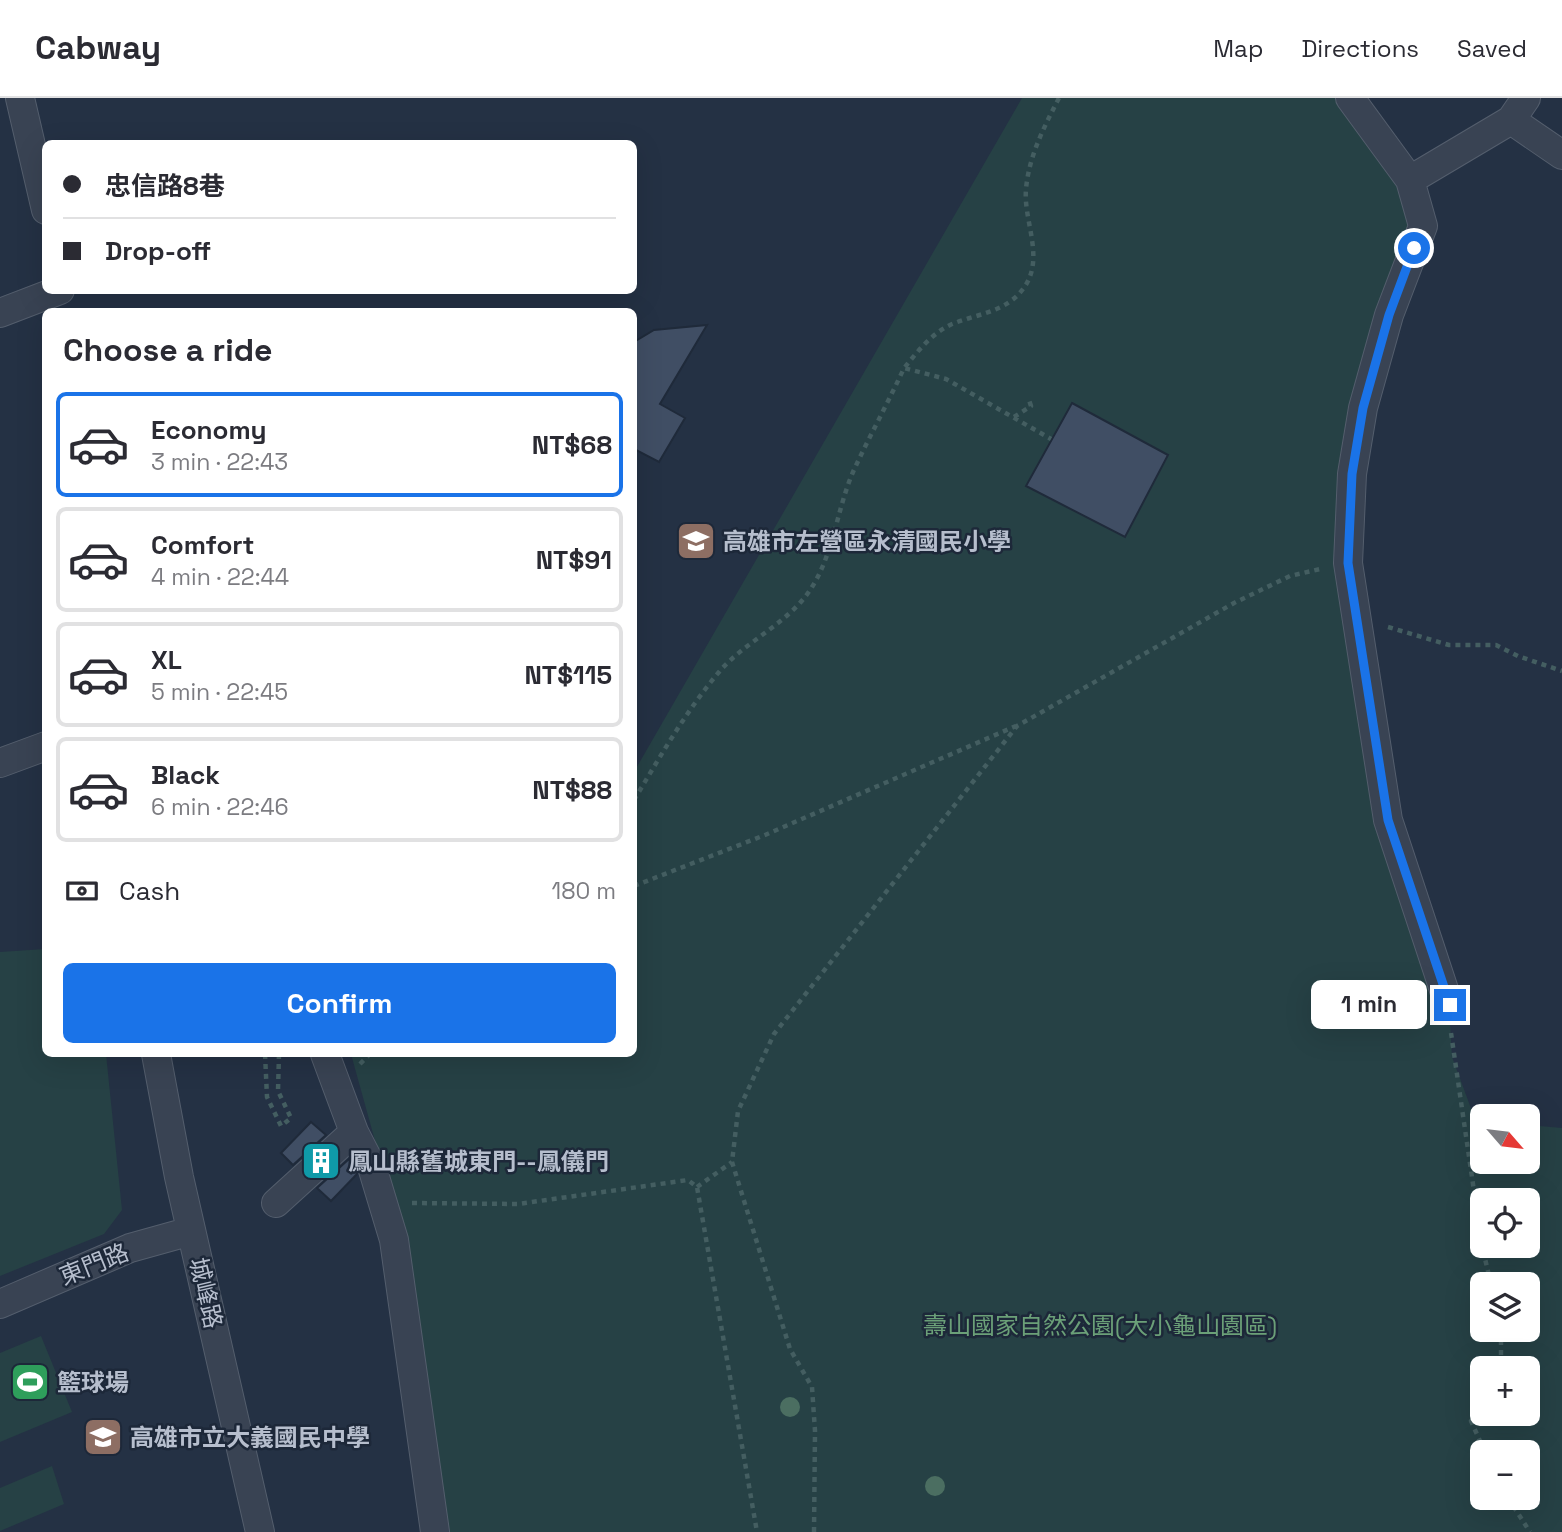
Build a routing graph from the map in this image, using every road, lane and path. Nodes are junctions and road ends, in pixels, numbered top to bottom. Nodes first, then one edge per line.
1 (20, 98) edge
2 (1059, 98) edge
3 (1350, 98) edge
4 (1519, 109) edge
5 (1562, 155) edge
6 (1410, 180) junction
7 (42, 192) edge
8 (51, 294) edge
9 (0, 313) edge
10 (904, 368) junction
11 (1029, 400) dead end
12 (1014, 417) junction
13 (1051, 439) dead end
14 (1348, 563) junction
15 (1383, 625) dead end
16 (1562, 671) edge
17 (1017, 726) junction
18 (42, 747) edge
19 (0, 763) edge
20 (637, 795) edge
21 (637, 885) edge
22 (1450, 1005) joint
23 (157, 1057) edge
24 (265, 1057) edge
25 (279, 1057) edge
26 (326, 1057) edge
27 (367, 1057) edge
28 (360, 1064) dead end
29 (354, 1132) junction
30 (732, 1162) junction
31 (697, 1186) junction
32 (276, 1203) dead end
33 (385, 1211) junction
34 (191, 1231) junction
35 (1489, 1272) edge
36 (0, 1304) edge
37 (1516, 1510) edge
38 (260, 1532) edge
39 (435, 1532) edge
40 (757, 1532) edge
41 (814, 1532) edge
42 (1530, 1532) edge

1 - 7 street
2 - 10 path
3 - 6 street
4 - 5 street
4 - 6 street
6 - 14 street
8 - 9 street
10 - 12 path
10 - 20 path
11 - 12 path
12 - 13 path
14 - 17 path
14 - 22 street
15 - 16 path
17 - 21 path
17 - 30 path
18 - 19 street
22 - 35 path
23 - 34 street, 城峰路
24 - 25 path
26 - 29 street
27 - 28 path
29 - 32 street
29 - 33 street
30 - 31 path
30 - 41 path
31 - 33 path
31 - 40 path
33 - 39 street
34 - 36 street, 東門路
34 - 38 street, 城峰路
37 - 42 path

